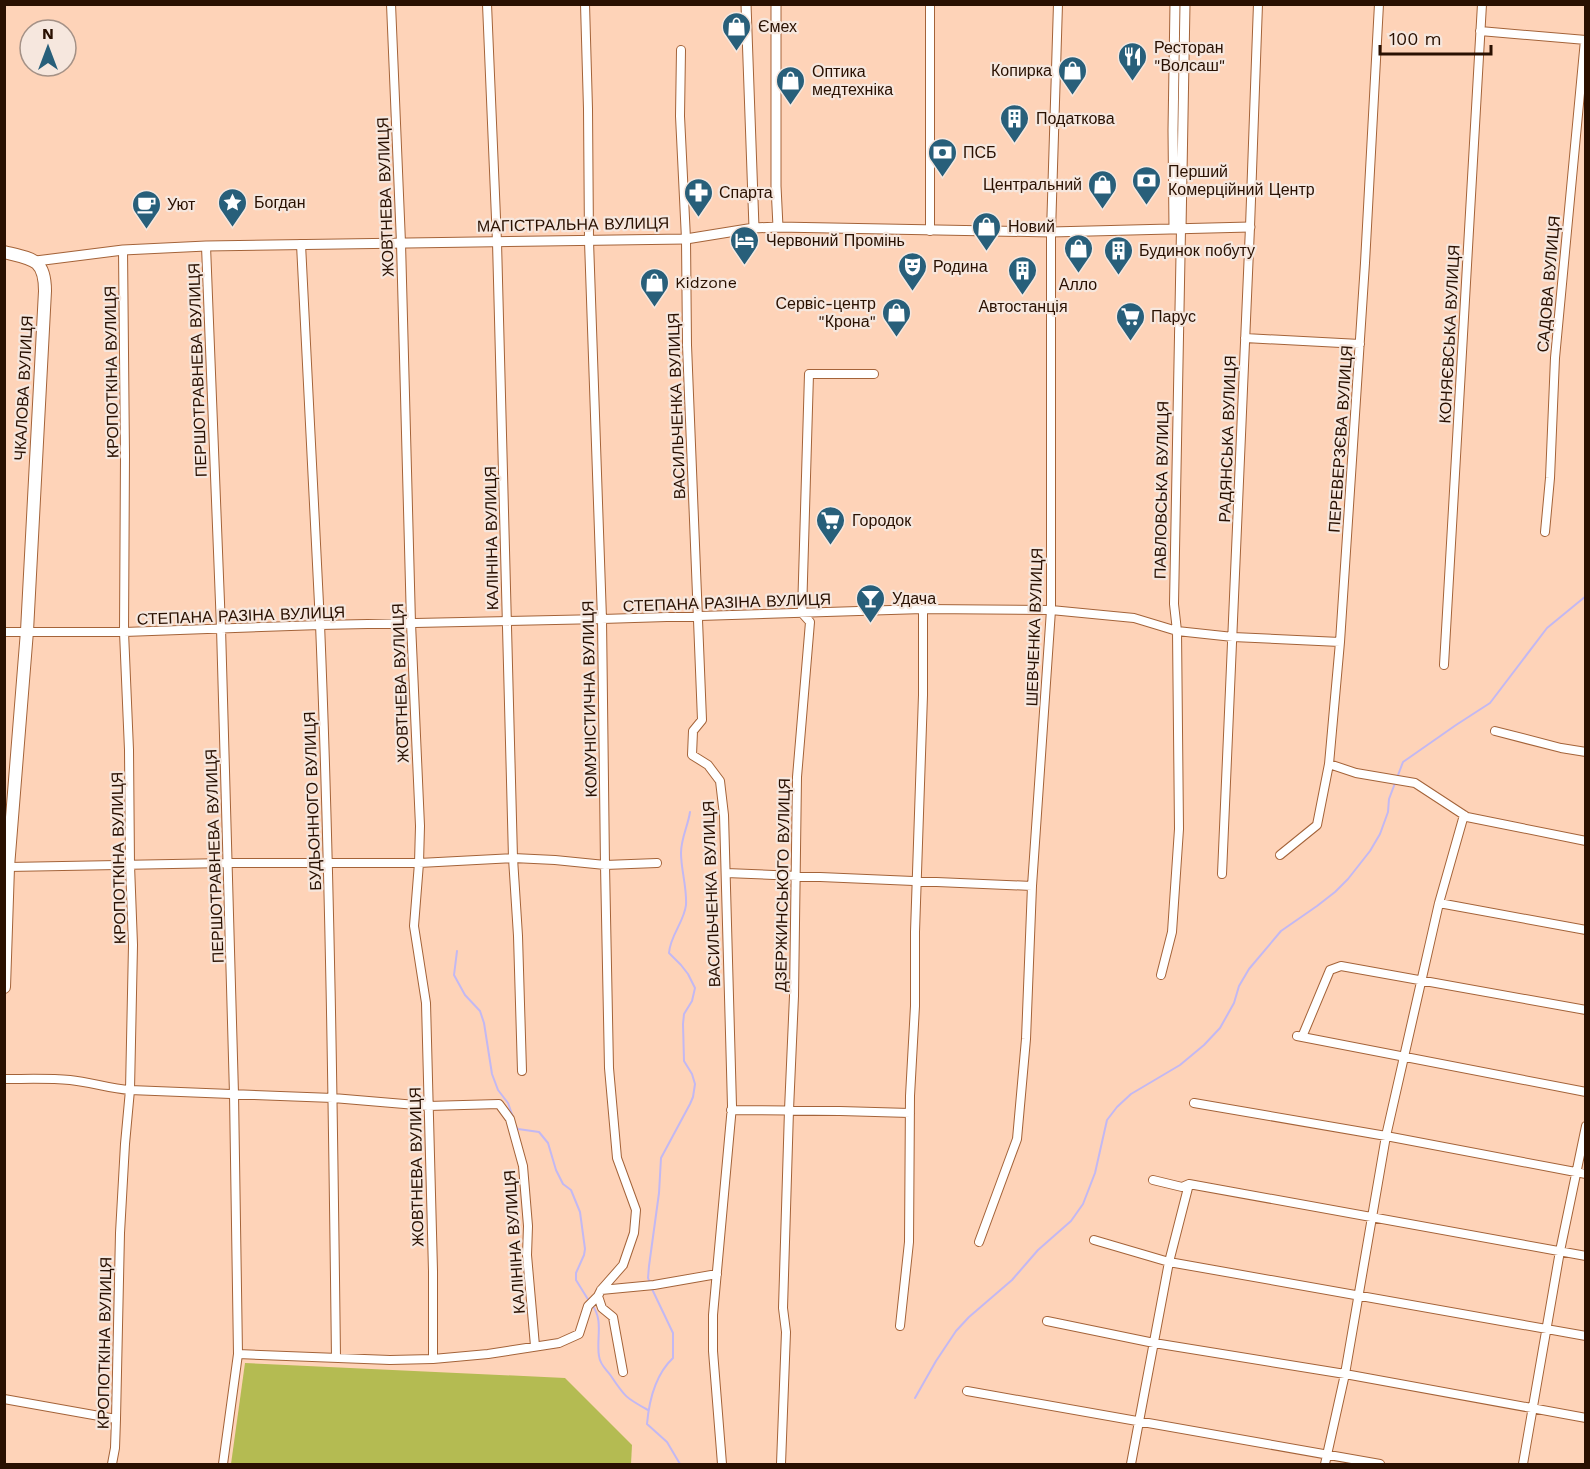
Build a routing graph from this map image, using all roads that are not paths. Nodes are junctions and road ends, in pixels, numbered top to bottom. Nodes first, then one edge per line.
1 (391, 4) edge
2 (487, 4) edge
3 (585, 4) edge
4 (746, 4) edge
5 (776, 4) edge
6 (930, 4) edge
7 (1058, 4) edge
8 (1175, 4) edge
9 (1185, 4) edge
10 (1258, 4) edge
11 (1378, 4) edge
12 (1482, 4) edge
13 (1480, 31) junction
14 (1585, 40) edge
15 (681, 50) dead end
16 (778, 227) junction
17 (1250, 227) junction
18 (754, 228) junction
19 (1178, 229) junction
20 (930, 231) junction
21 (1050, 232) junction
22 (686, 239) junction
23 (588, 241) junction
24 (497, 242) junction
25 (401, 243) junction
26 (301, 244) junction
27 (206, 246) junction
28 (123, 250) junction
29 (4, 252) edge
30 (36, 261) junction
31 (1245, 338) junction
32 (1360, 344) junction
33 (874, 375) dead end
34 (1545, 532) dead end
35 (923, 609) junction
36 (1051, 610) junction
37 (802, 613) junction
38 (697, 616) junction
39 (602, 620) junction
40 (506, 622) junction
41 (411, 623) junction
42 (320, 625) junction
43 (221, 628) junction
44 (27, 631) junction
45 (1177, 631) junction
46 (4, 632) edge
47 (124, 632) junction
48 (1233, 637) junction
49 (1340, 642) junction
50 (1444, 665) dead end
51 (1495, 732) dead end
52 (1586, 752) edge
53 (1329, 764) junction
54 (1464, 815) junction
55 (1586, 841) edge
56 (1280, 855) dead end
57 (513, 858) junction
58 (227, 863) junction
59 (327, 863) junction
60 (419, 863) junction
61 (657, 863) dead end
62 (129, 865) junction
63 (604, 866) junction
64 (8, 867) junction
65 (726, 873) junction
66 (1222, 874) dead end
67 (797, 877) junction
68 (916, 881) junction
69 (1032, 886) junction
70 (1439, 903) junction
71 (1586, 930) edge
72 (1161, 975) dead end
73 (1422, 982) junction
74 (4, 987) edge
75 (1586, 1010) edge
76 (1403, 1057) junction
77 (522, 1071) dead end
78 (4, 1078) edge
79 (130, 1090) junction
80 (1586, 1092) edge
81 (234, 1094) junction
82 (333, 1098) junction
83 (1194, 1103) dead end
84 (428, 1106) junction
85 (731, 1110) junction
86 (789, 1110) junction
87 (910, 1113) junction
88 (1586, 1126) edge
89 (1386, 1136) junction
90 (1581, 1173) edge
91 (1153, 1180) dead end
92 (1189, 1184) junction
93 (1372, 1218) junction
94 (1094, 1240) dead end
95 (979, 1242) dead end
96 (1560, 1251) junction
97 (1586, 1256) edge
98 (1169, 1262) junction
99 (717, 1274) junction
100 (1358, 1295) junction
101 (595, 1298) junction
102 (1047, 1321) dead end
103 (900, 1326) dead end
104 (1547, 1330) junction
105 (1586, 1336) edge
106 (1154, 1343) junction
107 (535, 1346) junction
108 (238, 1354) junction
109 (336, 1358) junction
110 (433, 1359) junction
111 (623, 1372) dead end
112 (1346, 1374) junction
113 (967, 1391) dead end
114 (4, 1399) edge
115 (1533, 1408) junction
116 (1586, 1418) edge
117 (116, 1419) junction
118 (1138, 1422) junction
119 (1327, 1455) junction
120 (112, 1464) edge
121 (224, 1464) edge
122 (722, 1464) edge
123 (781, 1464) edge
124 (1131, 1464) edge
125 (1325, 1464) edge
126 (1380, 1464) edge
127 (1522, 1464) edge

1 - 25 street, ЖОВТНЕВА ВУЛИЦЯ
2 - 24 street, КАЛІНІНА ВУЛИЦЯ
3 - 23 street, КОМУНІСТИЧНА ВУЛИЦЯ
4 - 18 street
5 - 16 street
6 - 20 street
7 - 21 street, ШЕВЧЕНКА ВУЛИЦЯ
8 - 19 street, ПАВЛОВСЬКА ВУЛИЦЯ
9 - 19 street, ПАВЛОВСЬКА ВУЛИЦЯ
10 - 17 street, РАДЯНСЬКА ВУЛИЦЯ
11 - 32 street, ПЕРЕВЕРЗЄВА ВУЛИЦЯ
12 - 13 street, КОНЯЄВСЬКА ВУЛИЦЯ
13 - 14 street
13 - 50 street, КОНЯЄВСЬКА ВУЛИЦЯ
14 - 34 street, САДОВА ВУЛИЦЯ
15 - 22 street, ВАСИЛЬЧЕНКА ВУЛИЦЯ
16 - 18 street, МАГІСТРАЛЬНА ВУЛИЦЯ
16 - 20 street, МАГІСТРАЛЬНА ВУЛИЦЯ
17 - 19 street, МАГІСТРАЛЬНА ВУЛИЦЯ
17 - 31 street, РАДЯНСЬКА ВУЛИЦЯ
18 - 22 street, МАГІСТРАЛЬНА ВУЛИЦЯ
19 - 21 street, МАГІСТРАЛЬНА ВУЛИЦЯ
19 - 45 street, ПАВЛОВСЬКА ВУЛИЦЯ
20 - 21 street, МАГІСТРАЛЬНА ВУЛИЦЯ
21 - 36 street, ШЕВЧЕНКА ВУЛИЦЯ
22 - 23 street, МАГІСТРАЛЬНА ВУЛИЦЯ
22 - 38 street, ВАСИЛЬЧЕНКА ВУЛИЦЯ
23 - 24 street, МАГІСТРАЛЬНА ВУЛИЦЯ
23 - 39 street, КОМУНІСТИЧНА ВУЛИЦЯ
24 - 25 street, МАГІСТРАЛЬНА ВУЛИЦЯ
24 - 40 street, КАЛІНІНА ВУЛИЦЯ
25 - 26 street, МАГІСТРАЛЬНА ВУЛИЦЯ
25 - 41 street, ЖОВТНЕВА ВУЛИЦЯ
26 - 27 street, МАГІСТРАЛЬНА ВУЛИЦЯ
26 - 42 street, БУДЬОННОГО ВУЛИЦЯ
27 - 28 street, МАГІСТРАЛЬНА ВУЛИЦЯ
27 - 43 street, ПЕРШОТРАВНЕВА ВУЛИЦЯ
28 - 30 street, МАГІСТРАЛЬНА ВУЛИЦЯ
28 - 47 street, КРОПОТКІНА ВУЛИЦЯ
29 - 30 main road, МАГІСТРАЛЬНА ВУЛИЦЯ
30 - 44 main road, ЧКАЛОВА ВУЛИЦЯ
31 - 32 street
31 - 48 street, РАДЯНСЬКА ВУЛИЦЯ
32 - 49 street, ПЕРЕВЕРЗЄВА ВУЛИЦЯ
33 - 37 street, ДЗЕРЖИНСЬКОГО ВУЛИЦЯ
35 - 36 street, СТЕПАНА РАЗІНА ВУЛИЦЯ
35 - 37 street, СТЕПАНА РАЗІНА ВУЛИЦЯ
35 - 68 street
36 - 45 street, СТЕПАНА РАЗІНА ВУЛИЦЯ
36 - 69 street, ШЕВЧЕНКА ВУЛИЦЯ
37 - 38 street, СТЕПАНА РАЗІНА ВУЛИЦЯ
37 - 67 street, ДЗЕРЖИНСЬКОГО ВУЛИЦЯ
38 - 39 street, СТЕПАНА РАЗІНА ВУЛИЦЯ
38 - 65 street, ВАСИЛЬЧЕНКА ВУЛИЦЯ
39 - 40 street, СТЕПАНА РАЗІНА ВУЛИЦЯ
39 - 63 street, КОМУНІСТИЧНА ВУЛИЦЯ
40 - 41 street, СТЕПАНА РАЗІНА ВУЛИЦЯ
40 - 57 street, КАЛІНІНА ВУЛИЦЯ
41 - 42 street, СТЕПАНА РАЗІНА ВУЛИЦЯ
41 - 60 street, ЖОВТНЕВА ВУЛИЦЯ
42 - 43 street, СТЕПАНА РАЗІНА ВУЛИЦЯ
42 - 59 street, БУДЬОННОГО ВУЛИЦЯ
43 - 47 street, СТЕПАНА РАЗІНА ВУЛИЦЯ
43 - 58 street, ПЕРШОТРАВНЕВА ВУЛИЦЯ
44 - 46 street, СТЕПАНА РАЗІНА ВУЛИЦЯ
44 - 47 street, СТЕПАНА РАЗІНА ВУЛИЦЯ
44 - 64 main road, ЧКАЛОВА ВУЛИЦЯ
45 - 48 street, СТЕПАНА РАЗІНА ВУЛИЦЯ
45 - 72 street, ПАВЛОВСЬКА ВУЛИЦЯ
47 - 62 street, КРОПОТКІНА ВУЛИЦЯ
48 - 49 street, СТЕПАНА РАЗІНА ВУЛИЦЯ
48 - 66 street, РАДЯНСЬКА ВУЛИЦЯ
49 - 53 street, ПЕРЕВЕРЗЄВА ВУЛИЦЯ
51 - 52 street
53 - 54 street
53 - 56 street, ПЕРЕВЕРЗЄВА ВУЛИЦЯ
54 - 55 street
54 - 70 street
57 - 60 street
57 - 63 street
57 - 77 street, КАЛІНІНА ВУЛИЦЯ
58 - 59 street
58 - 62 street
58 - 81 street, ПЕРШОТРАВНЕВА ВУЛИЦЯ
59 - 60 street
59 - 82 street, БУДЬОННОГО ВУЛИЦЯ
60 - 84 street, ЖОВТНЕВА ВУЛИЦЯ
61 - 63 street
62 - 64 street
62 - 79 street, КРОПОТКІНА ВУЛИЦЯ
63 - 101 street, КОМУНІСТИЧНА ВУЛИЦЯ
64 - 74 main road, ЧКАЛОВА ВУЛИЦЯ
65 - 67 street
65 - 85 street, ВАСИЛЬЧЕНКА ВУЛИЦЯ
67 - 68 street
67 - 86 street, ДЗЕРЖИНСЬКОГО ВУЛИЦЯ
68 - 69 street
68 - 87 street
69 - 95 street, ШЕВЧЕНКА ВУЛИЦЯ
70 - 71 street
70 - 73 street
73 - 75 street
73 - 76 street
73 - 76 street
76 - 80 street
76 - 89 street
78 - 79 street
79 - 81 street
79 - 117 street, КРОПОТКІНА ВУЛИЦЯ
81 - 82 street
81 - 108 street, ПЕРШОТРАВНЕВА ВУЛИЦЯ
82 - 84 street
82 - 109 street, БУДЬОННОГО ВУЛИЦЯ
83 - 89 street
84 - 107 street, КАЛІНІНА ВУЛИЦЯ
84 - 110 street, ЖОВТНЕВА ВУЛИЦЯ
85 - 86 street
85 - 99 street, ВАСИЛЬЧЕНКА ВУЛИЦЯ
86 - 87 street
86 - 123 street, ДЗЕРЖИНСЬКОГО ВУЛИЦЯ
87 - 103 street
88 - 90 street
89 - 90 street
89 - 93 street
90 - 96 street
91 - 92 street
92 - 93 street
92 - 98 street
93 - 96 street
93 - 100 street
94 - 98 street
96 - 97 street
96 - 104 street
98 - 100 street
98 - 106 street
99 - 101 street
99 - 122 street, ВАСИЛЬЧЕНКА ВУЛИЦЯ
100 - 104 street
100 - 112 street
101 - 107 street
101 - 111 street
102 - 106 street
104 - 105 street
104 - 115 street
106 - 112 street
106 - 118 street
107 - 110 street
108 - 109 street
108 - 121 street, ПЕРШОТРАВНЕВА ВУЛИЦЯ
109 - 110 street
112 - 115 street
112 - 119 street
113 - 118 street
114 - 117 street
115 - 116 street
115 - 127 street
117 - 120 street, КРОПОТКІНА ВУЛИЦЯ
118 - 119 street
118 - 124 street
119 - 125 street
119 - 126 street

